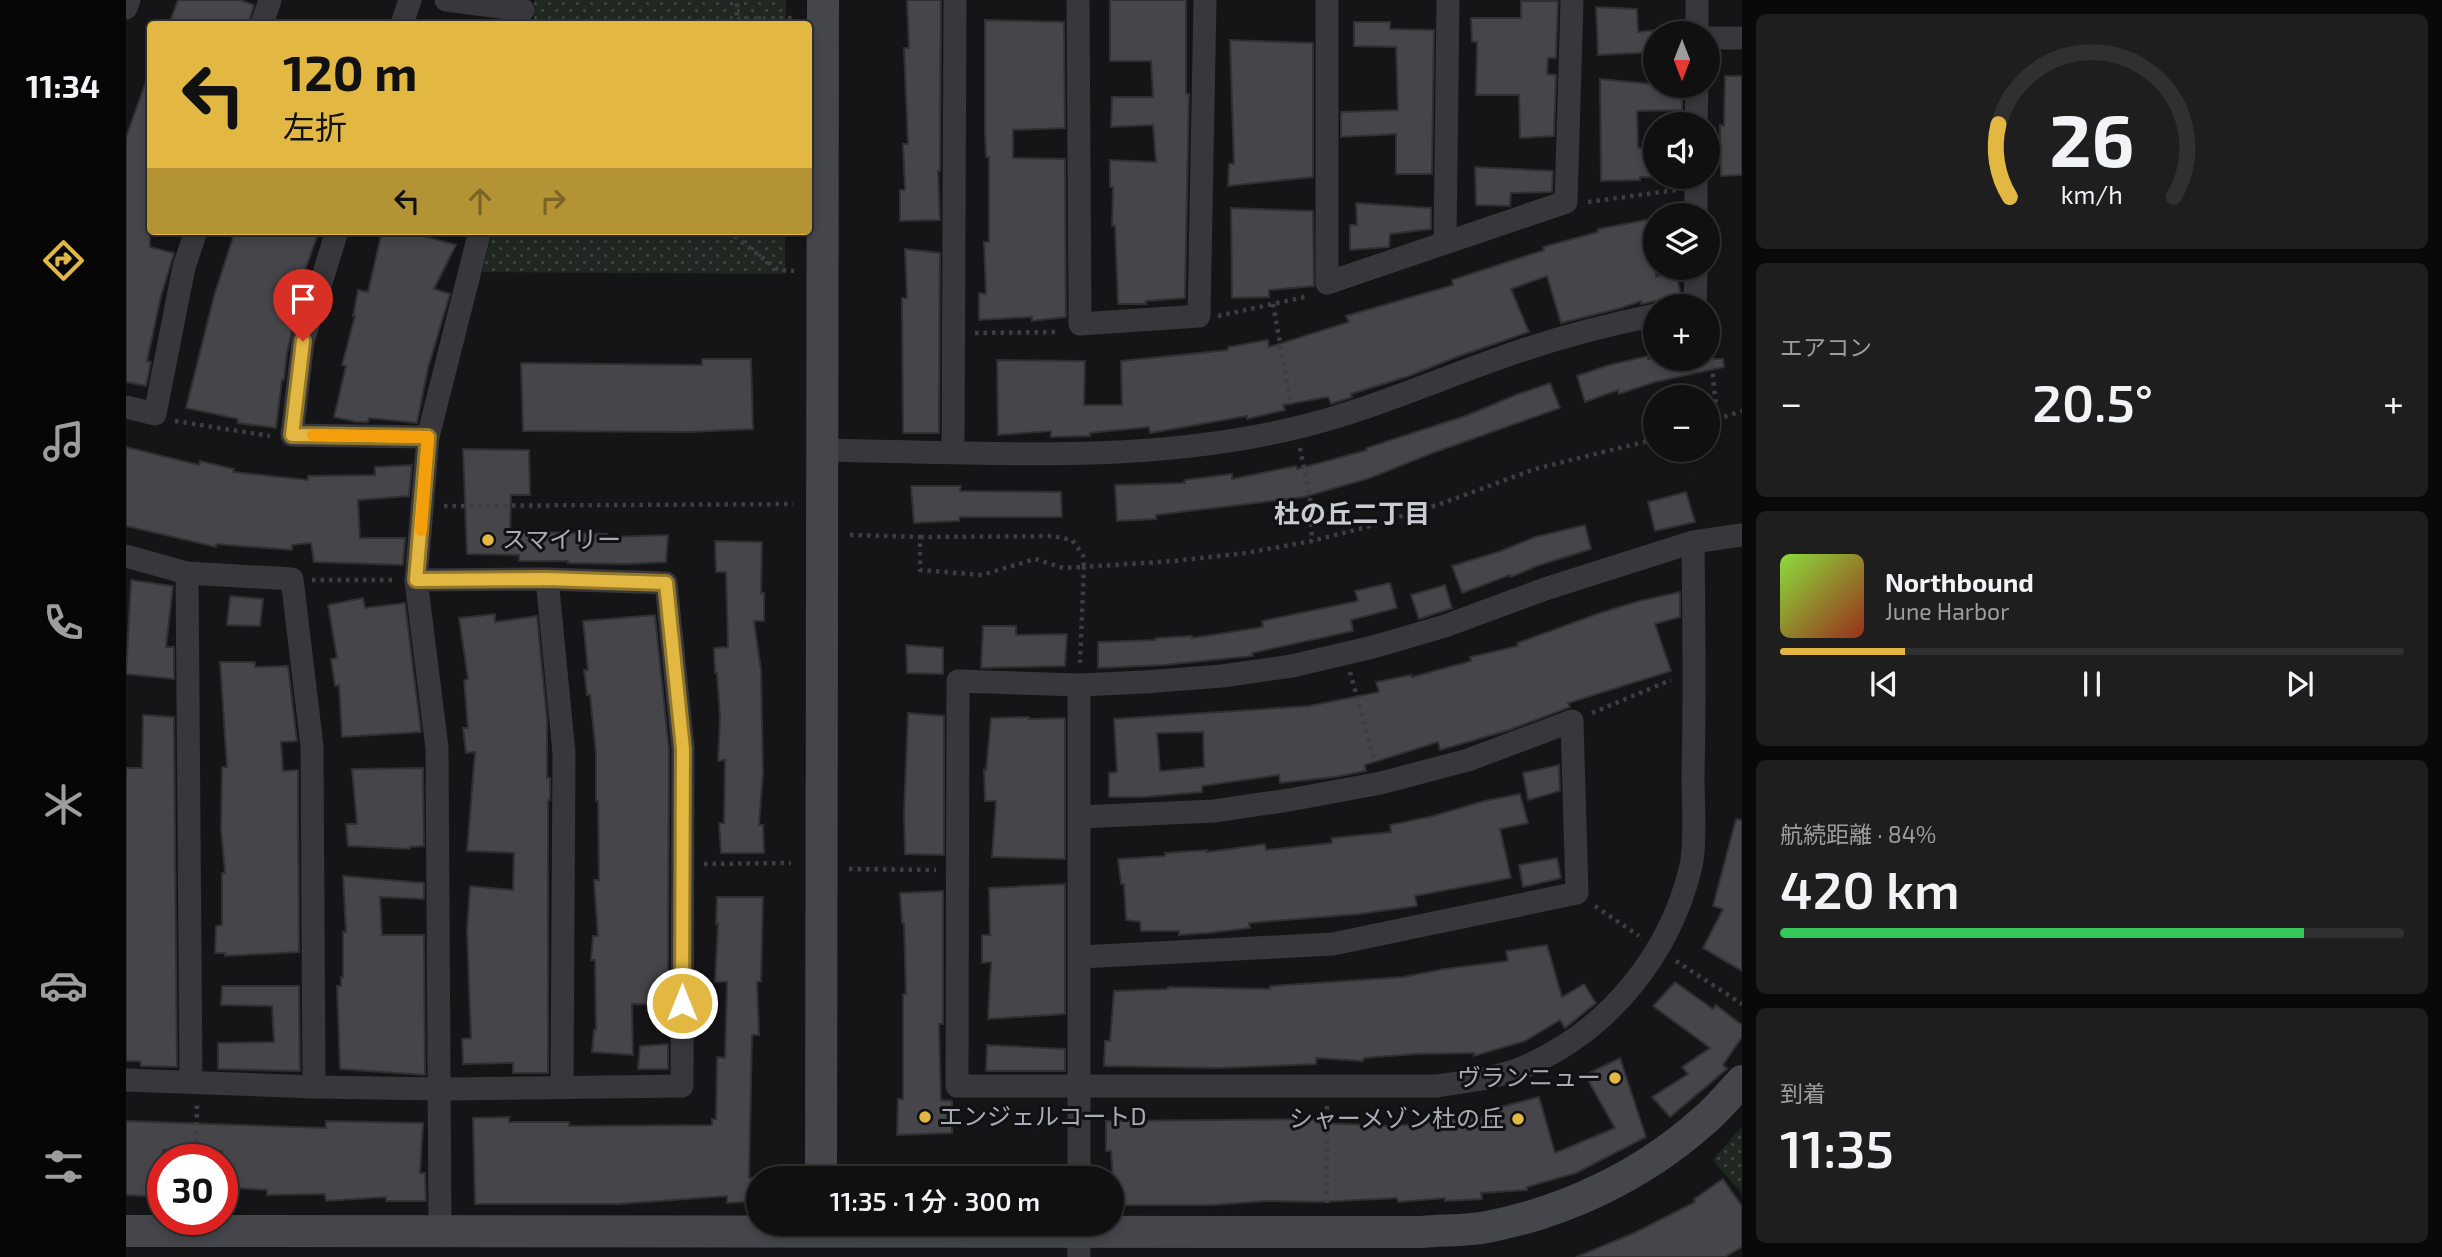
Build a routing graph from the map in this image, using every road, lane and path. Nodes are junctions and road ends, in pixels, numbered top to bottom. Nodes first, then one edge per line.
1 (129, 0) edge
2 (271, 0) edge
3 (410, 0) edge
4 (446, 0) edge
5 (737, 0) edge
6 (822, 0) edge
7 (955, 0) edge
8 (1078, 0) edge
9 (1205, 0) edge
10 (1327, 0) edge
11 (1448, 0) edge
12 (1572, 0) edge
13 (1697, 0) edge
14 (126, 8) edge
15 (522, 12) edge
16 (793, 18) dead end
17 (263, 21) edge
18 (403, 21) edge
19 (737, 21) edge
20 (751, 21) edge
21 (1697, 21) edge
22 (1720, 38) edge
23 (1742, 38) edge
24 (1658, 189) edge
25 (1566, 202) junction
26 (194, 235) edge
27 (336, 235) edge
28 (479, 235) edge
29 (733, 235) edge
30 (1445, 242) junction
31 (794, 271) dead end
32 (1327, 283) junction
33 (1273, 304) junction
34 (1199, 316) junction
35 (1643, 318) edge
36 (1080, 324) junction
37 (954, 334) junction
38 (126, 407) edge
39 (1742, 411) edge
40 (155, 414) junction
41 (1720, 418) edge
42 (1296, 428) junction
43 (292, 435) junction
44 (428, 437) junction
45 (1643, 442) edge
46 (821, 450) junction
47 (953, 452) junction
48 (793, 504) dead end
49 (423, 506) junction
50 (850, 535) dead end
51 (1742, 535) edge
52 (920, 537) junction
53 (1312, 541) junction
54 (1693, 542) junction
55 (126, 556) edge
56 (1084, 567) junction
57 (187, 573) junction
58 (292, 579) junction
59 (547, 579) junction
60 (416, 580) junction
61 (1345, 654) junction
62 (1695, 670) junction
63 (1079, 685) junction
64 (1572, 722) junction
65 (1381, 783) junction
66 (1080, 817) junction
67 (791, 863) dead end
68 (682, 864) junction
69 (849, 869) dead end
70 (958, 870) junction
71 (1080, 957) junction
72 (126, 1080) edge
73 (1742, 1081) edge
74 (194, 1083) junction
75 (1081, 1085) junction
76 (562, 1086) junction
77 (1327, 1086) junction
78 (314, 1087) junction
79 (441, 1089) junction
80 (196, 1144) edge
81 (821, 1166) edge
82 (1079, 1166) edge
83 (1327, 1217) dead end
84 (126, 1231) edge
85 (440, 1231) junction
86 (1078, 1237) edge
87 (821, 1238) edge

1 - 14 street
2 - 17 street
3 - 18 street
4 - 15 street
5 - 19 path
6 - 46 street
7 - 37 street
8 - 36 street
9 - 34 street
10 - 32 street
11 - 30 street
12 - 25 street
13 - 21 street
16 - 20 path
22 - 23 street
24 - 25 path
25 - 30 street
26 - 40 street
27 - 43 street
28 - 44 street
29 - 31 path
30 - 32 street
32 - 33 path
33 - 34 path
33 - 42 path
34 - 36 street
35 - 42 street
36 - 37 path
37 - 47 street
38 - 40 street
39 - 41 path
40 - 43 path
42 - 47 street
42 - 53 path
43 - 44 street
44 - 49 street
45 - 53 path
46 - 47 street
46 - 81 street
48 - 49 path
49 - 60 street
50 - 52 path
51 - 54 street
52 - 56 path
52 - 56 path
53 - 56 path
54 - 61 street
54 - 62 street
55 - 57 street
56 - 63 path
57 - 58 street
57 - 74 street
58 - 60 path
58 - 78 street
59 - 60 street
59 - 68 street
59 - 76 street
60 - 79 street
61 - 63 street
61 - 65 path
62 - 64 path
62 - 77 street
63 - 66 street
63 - 70 street
64 - 65 street
64 - 71 street
65 - 66 street
66 - 71 street
67 - 68 path
68 - 76 street
69 - 70 path
70 - 75 street
71 - 75 street
72 - 74 street
73 - 86 street
74 - 78 street
74 - 80 path
75 - 77 street
75 - 82 street
76 - 79 street
77 - 83 path
78 - 79 street
79 - 85 street
84 - 85 street
85 - 87 street
86 - 87 street

